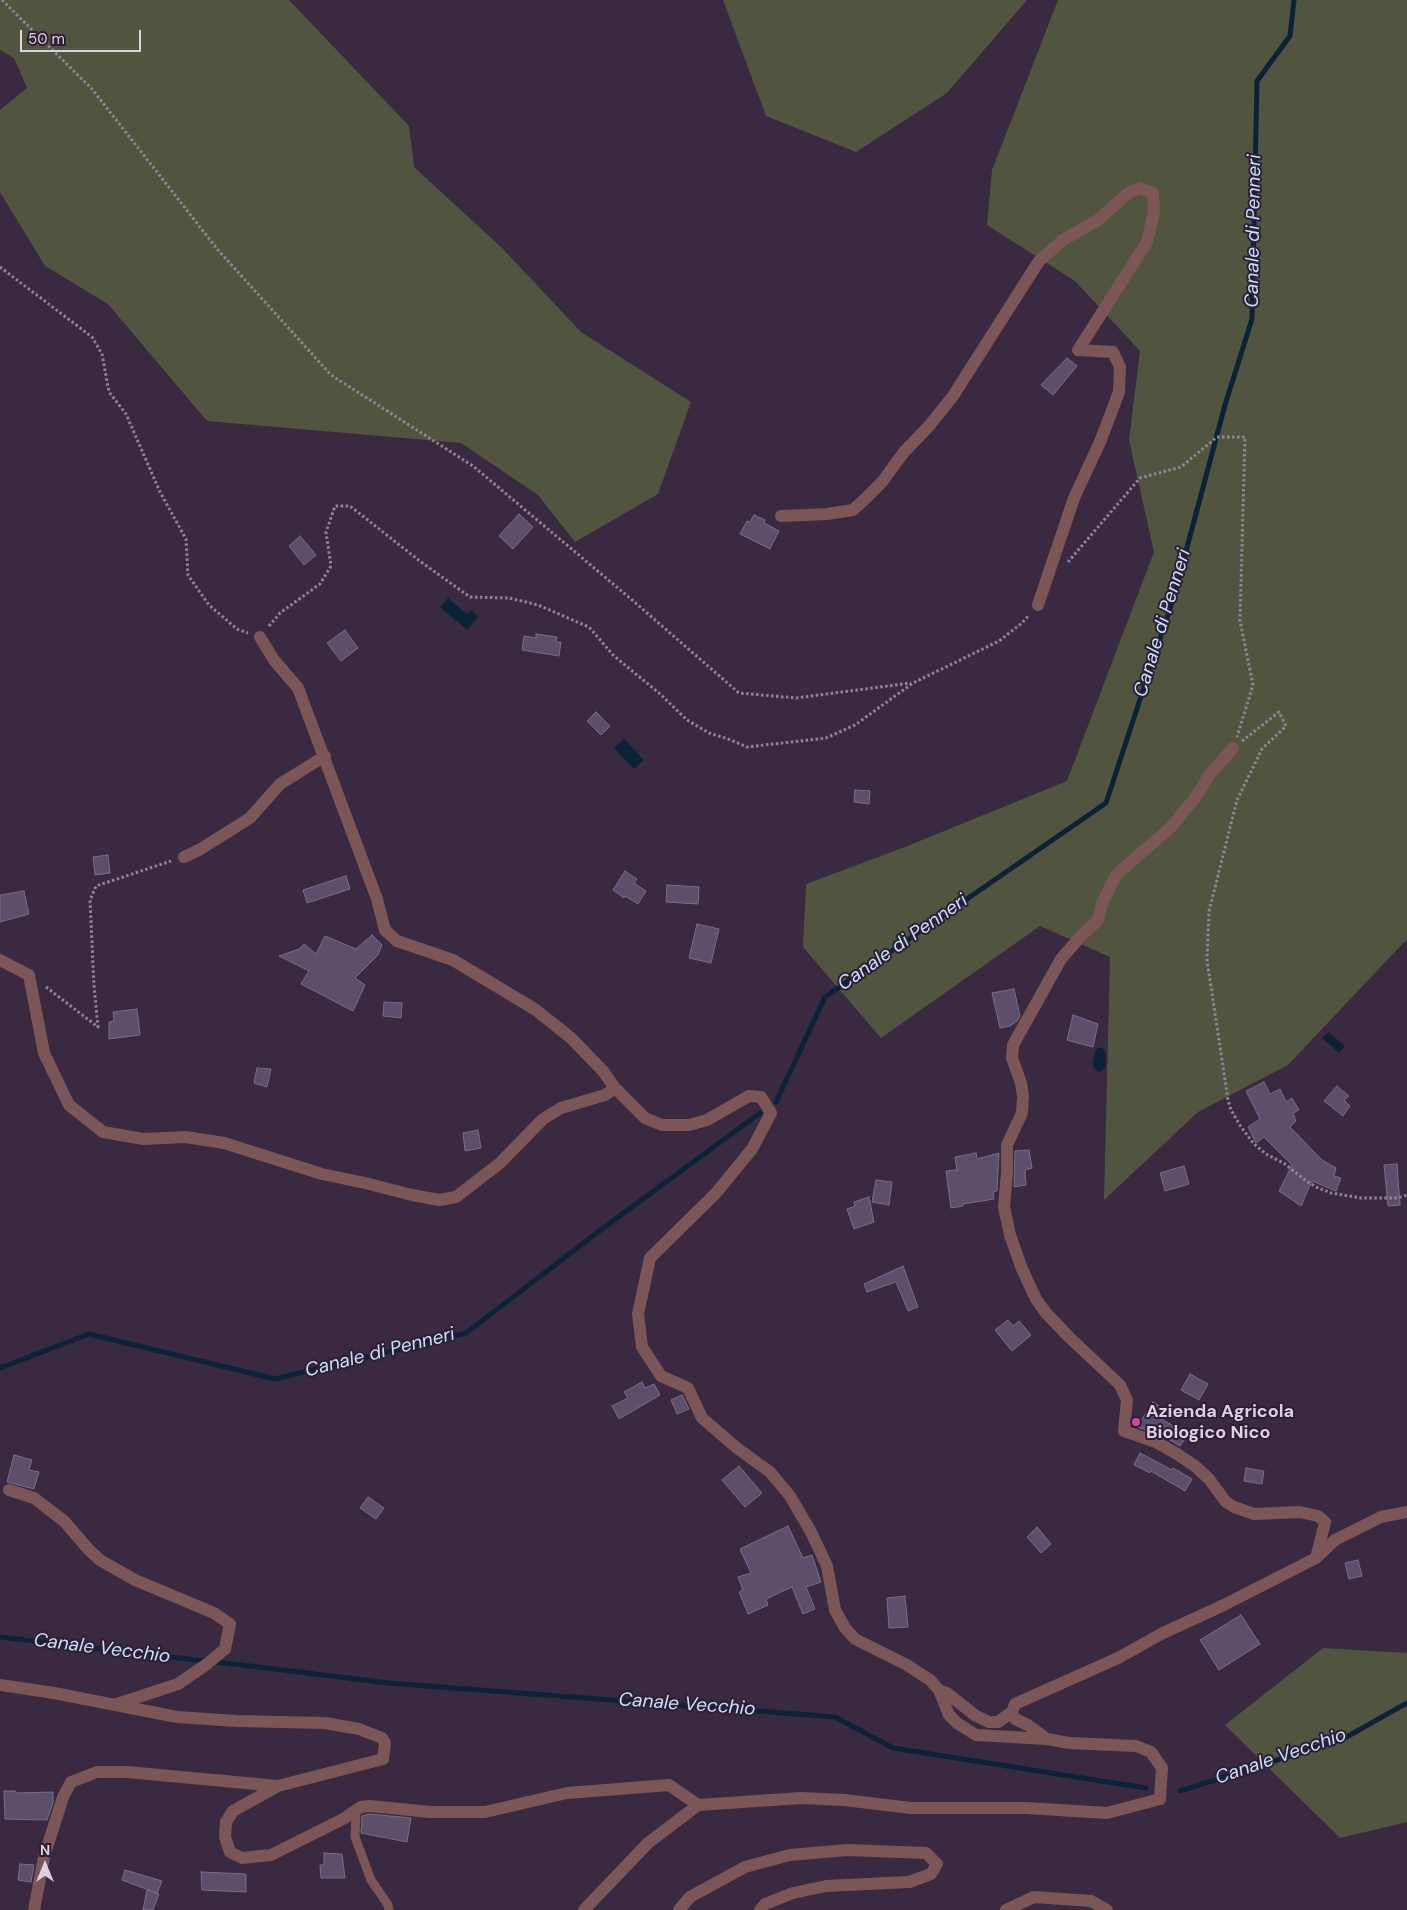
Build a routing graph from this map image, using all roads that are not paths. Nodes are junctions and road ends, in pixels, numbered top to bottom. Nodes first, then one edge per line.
1 (782, 516) dead end
2 (1038, 605) road end
3 (260, 637) road end
4 (1233, 748) road end
5 (325, 756) junction
6 (184, 857) road end
7 (0, 960) edge
8 (615, 1088) junction
9 (9, 1490) dead end
10 (1407, 1512) edge
11 (1316, 1558) junction
12 (0, 1685) edge
13 (939, 1690) junction
14 (113, 1705) junction
15 (1012, 1712) junction
16 (1047, 1738) junction
17 (278, 1786) junction
18 (698, 1805) junction
19 (356, 1811) junction
20 (34, 1910) edge
21 (389, 1910) edge
22 (584, 1910) edge
23 (679, 1910) edge
24 (760, 1910) edge
25 (1006, 1910) edge
26 (1106, 1910) edge

1 - 2 street
3 - 5 street
4 - 11 street
5 - 6 street
5 - 8 street
7 - 8 street
8 - 13 street
9 - 14 street
10 - 11 street
11 - 15 street
12 - 14 street
13 - 15 street
13 - 16 street
14 - 17 street
15 - 16 street
16 - 18 street
17 - 19 street
17 - 20 street
18 - 19 street
18 - 22 street
19 - 21 lane
23 - 24 street
25 - 26 street

